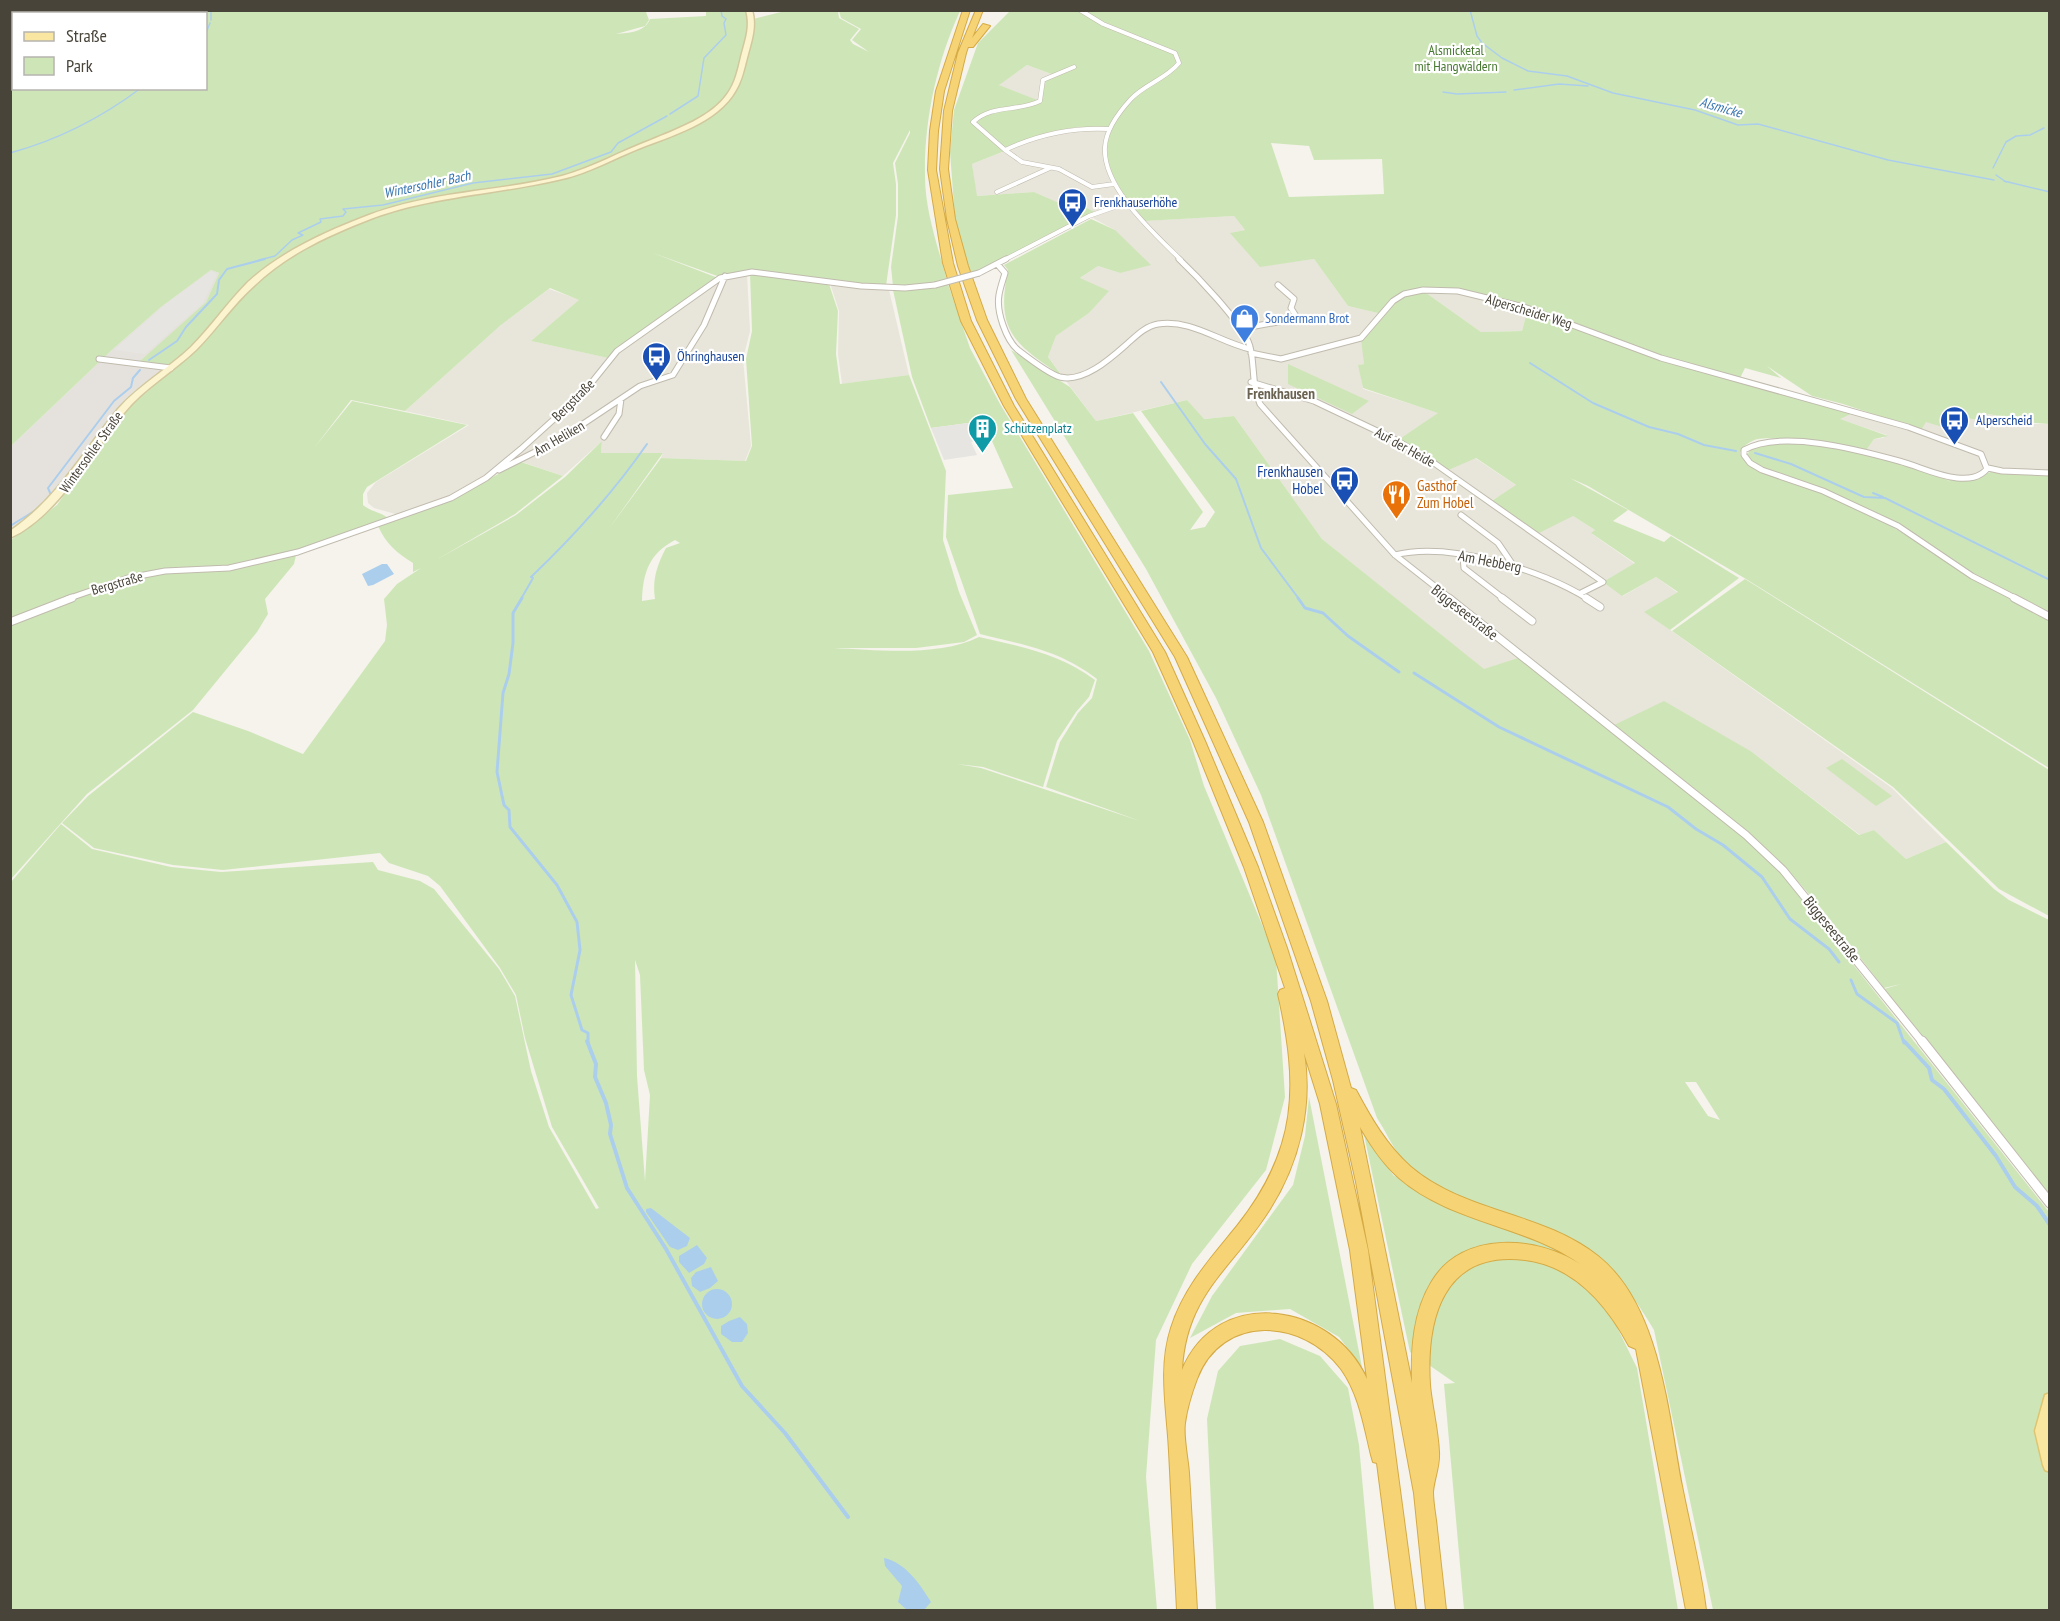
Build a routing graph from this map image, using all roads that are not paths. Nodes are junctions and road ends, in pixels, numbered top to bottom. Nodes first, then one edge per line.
1 (749, 10) edge
2 (967, 10) edge
3 (980, 10) edge
4 (1080, 10) edge
5 (986, 26) dead end
6 (962, 53) junction
7 (1074, 67) dead end
8 (1109, 129) junction
9 (1005, 150) junction
10 (1050, 168) junction
11 (1114, 184) junction
12 (997, 192) dead end
13 (1126, 203) junction
14 (998, 265) junction
15 (725, 276) junction
16 (1278, 285) dead end
17 (1239, 329) junction
18 (1250, 351) junction
19 (99, 359) dead end
20 (171, 368) junction
21 (1251, 381) junction
22 (621, 399) junction
23 (604, 437) dead end
24 (1988, 468) junction
25 (494, 473) junction
26 (2049, 473) edge
27 (1461, 515) dead end
28 (10, 535) edge
29 (1395, 555) junction
30 (1463, 555) junction
31 (1513, 565) junction
32 (1581, 593) junction
33 (1600, 607) dead end
34 (2049, 617) edge
35 (1533, 621) dead end
36 (10, 622) edge
37 (1280, 948) junction
38 (1341, 1080) junction
39 (2049, 1203) edge
40 (1650, 1369) junction
41 (2049, 1400) edge
42 (1177, 1429) junction
43 (2049, 1466) edge
44 (1424, 1492) junction
45 (1396, 1516) junction
46 (1187, 1611) edge
47 (1406, 1611) edge
48 (1436, 1611) edge
49 (1696, 1611) edge

1 - 20 street, Wintersohler Straße
2 - 37 highway
3 - 6 highway
4 - 8 street
5 - 6 highway
6 - 38 highway
7 - 9 street
8 - 9 street
8 - 11 street
9 - 10 street
10 - 11 street
10 - 12 street
11 - 13 street
13 - 14 street, Bergstraße
13 - 17 street
14 - 15 street, Bergstraße, bridge
14 - 18 street, Alperscheider Weg
15 - 22 street, Am Heliken
15 - 25 street, Bergstraße
16 - 17 street
17 - 18 street
18 - 21 street, Biggeseestraße
18 - 24 street, Alperscheider Weg
19 - 20 street
20 - 28 street, Wintersohler Straße
21 - 29 street, Biggeseestraße
21 - 32 street, Auf der Heide
22 - 23 street, Am Heliken
22 - 25 street, Am Heliken
24 - 26 street
24 - 34 street
25 - 36 street, Bergstraße
27 - 31 street
29 - 30 street, Am Hebberg
29 - 39 street, Biggeseestraße
30 - 31 street, Am Hebberg
30 - 35 street
31 - 32 street, Am Hebberg
32 - 33 street, Am Hebberg
37 - 42 highway
37 - 45 highway
38 - 40 highway
38 - 44 highway
40 - 44 highway
40 - 49 highway
41 - 43 main road
42 - 45 highway
42 - 46 highway
44 - 48 highway
45 - 47 highway

